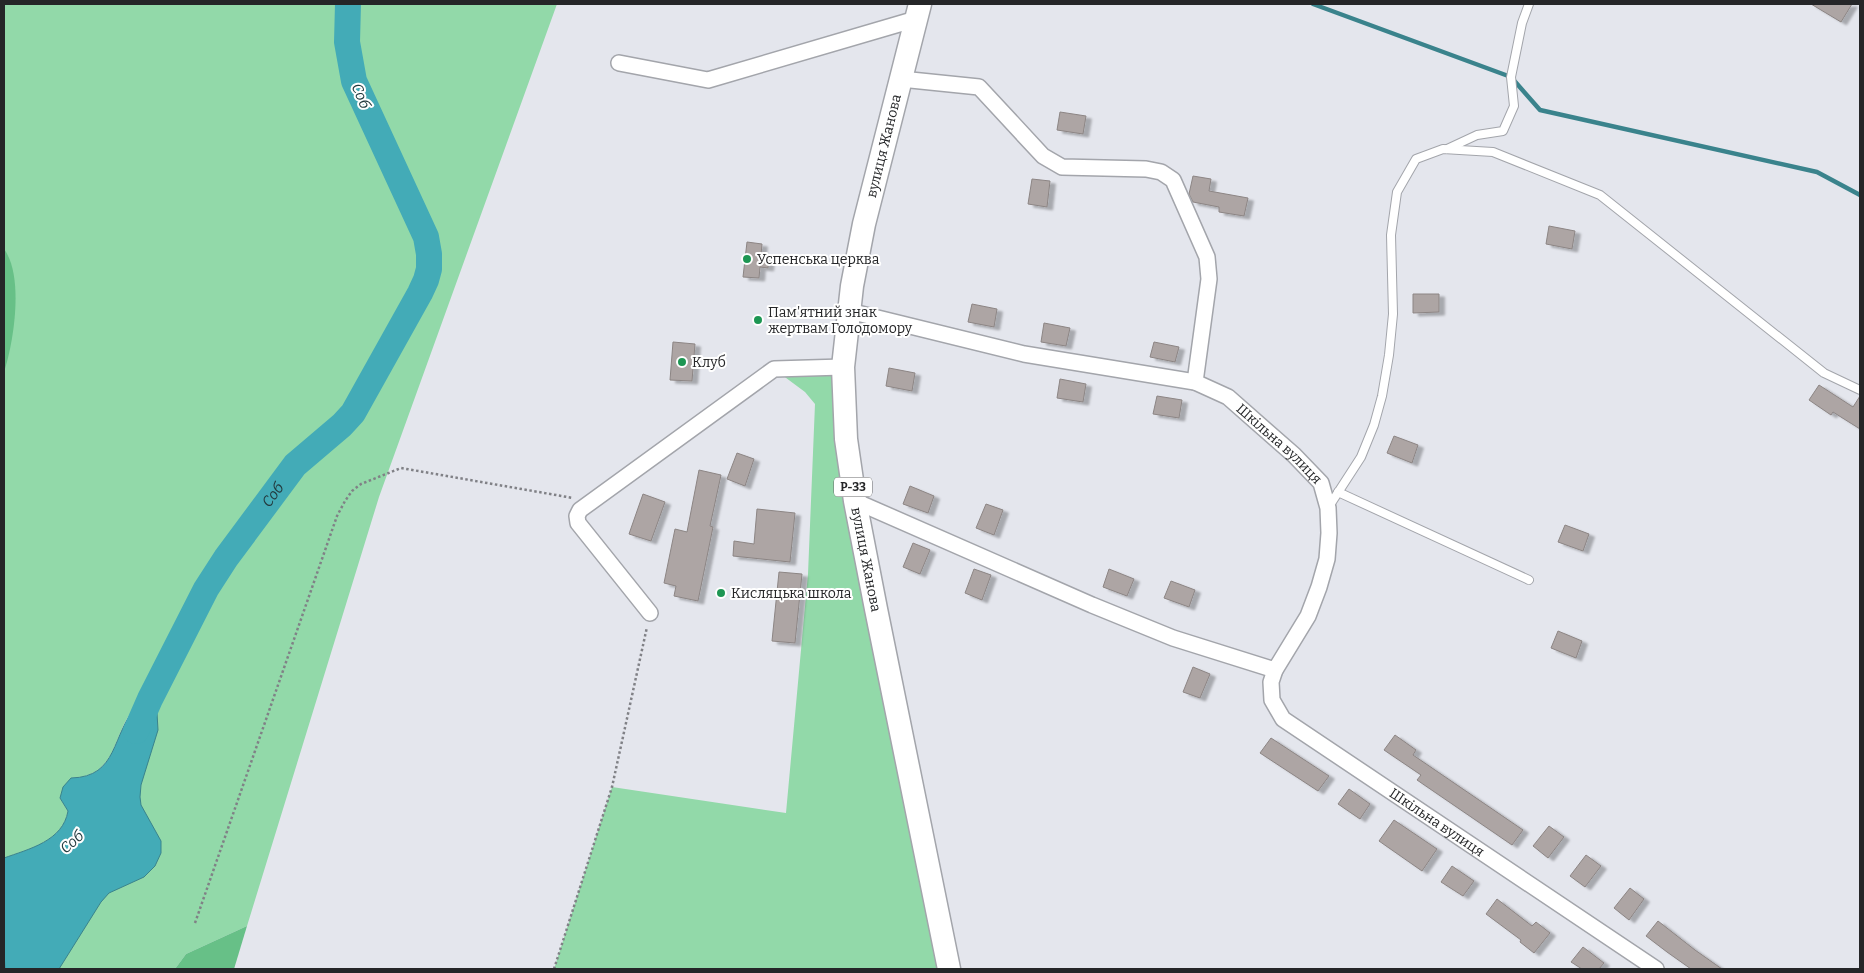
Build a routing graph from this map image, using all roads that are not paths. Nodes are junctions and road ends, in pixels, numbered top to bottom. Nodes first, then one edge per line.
1 (1529, 4) edge
2 (918, 12) edge
3 (619, 63) dead end
4 (901, 79) junction
5 (1445, 149) junction
6 (849, 311) junction
7 (843, 367) junction
8 (1195, 382) junction
9 (1860, 390) edge
10 (1338, 492) junction
11 (855, 501) junction
12 (1328, 508) junction
13 (1529, 580) dead end
14 (650, 613) road end
15 (1275, 670) junction
16 (949, 969) edge
17 (1656, 969) edge

1 - 5 lane
2 - 3 street
2 - 4 main road, вулиця Жанова / Р-33
4 - 6 main road, вулиця Жанова / Р-33
4 - 8 street
5 - 9 lane
5 - 10 lane
6 - 7 main road, вулиця Жанова / Р-33
6 - 8 street, Шкільна вулиця
7 - 11 main road, вулиця Жанова / Р-33
7 - 14 street
8 - 12 street, Шкільна вулиця
10 - 12 lane
10 - 13 lane
11 - 15 street
11 - 16 main road, вулиця Жанова / Р-33
12 - 15 street, Шкільна вулиця
15 - 17 street, Шкільна вулиця

